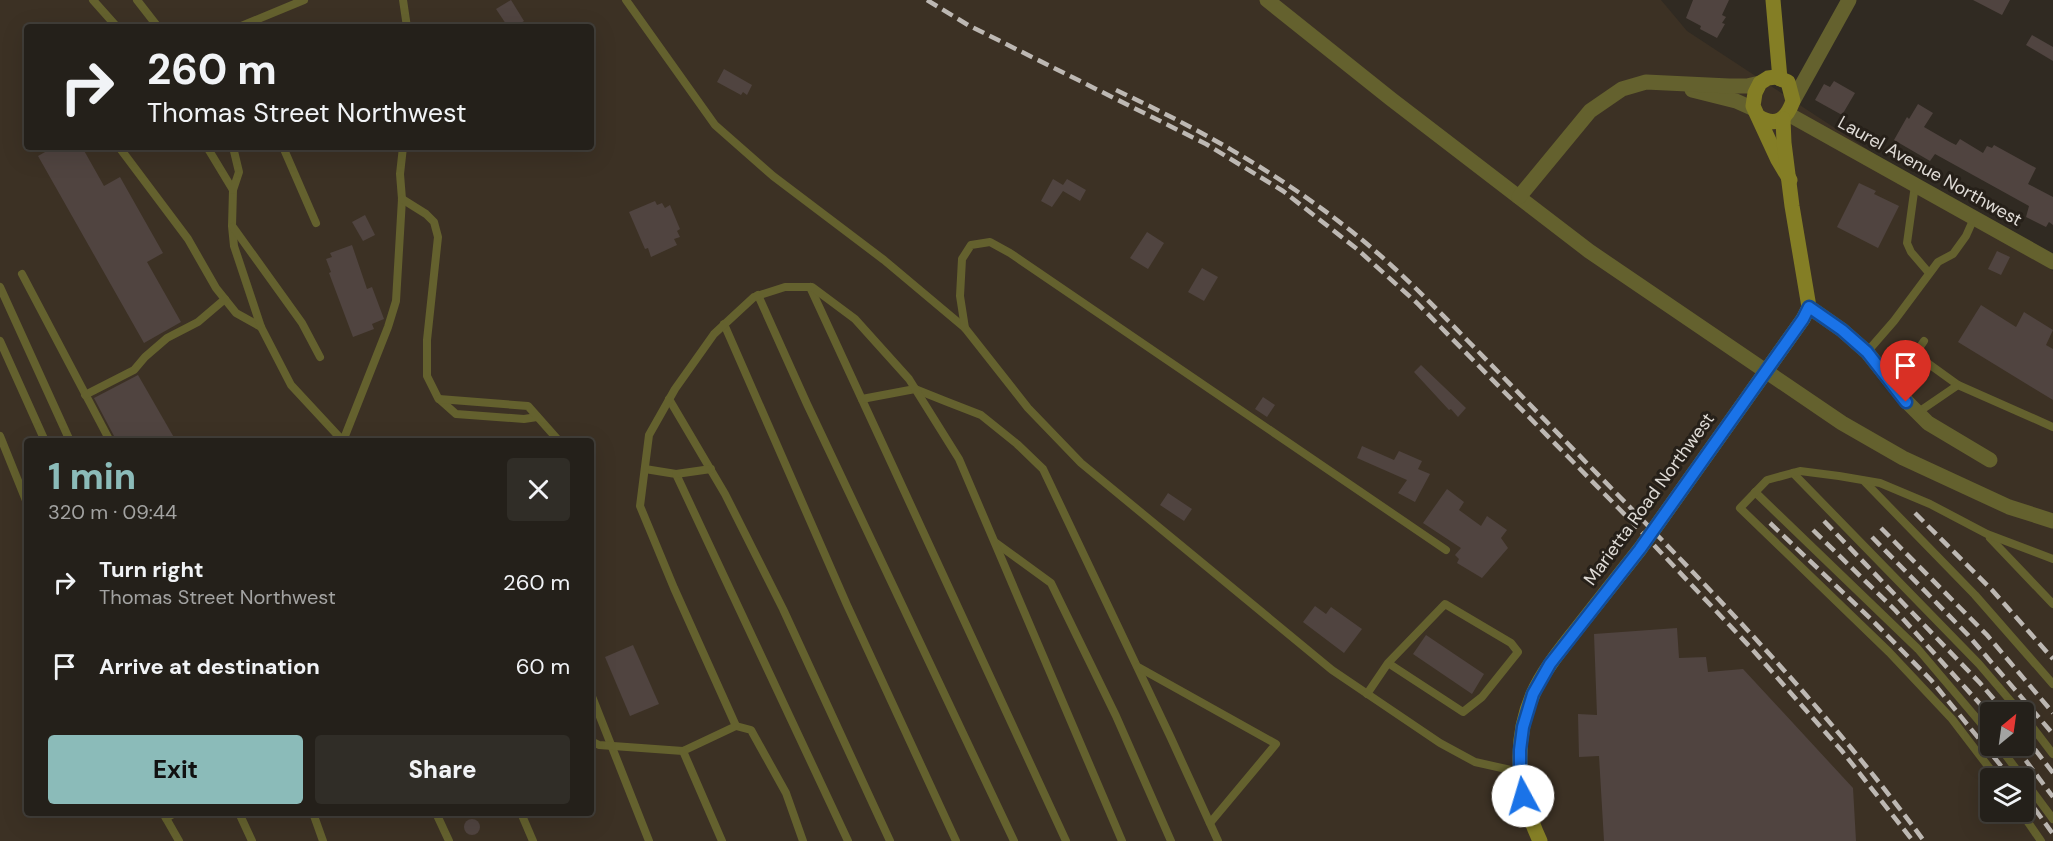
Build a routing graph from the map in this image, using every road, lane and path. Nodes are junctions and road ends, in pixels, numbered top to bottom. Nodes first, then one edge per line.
1 (93, 0) edge
2 (137, 0) edge
3 (301, 0) edge
4 (403, 0) edge
5 (626, 0) edge
6 (1267, 0) edge
7 (1773, 0) edge
8 (1849, 0) edge
9 (114, 24) edge
10 (156, 24) edge
11 (246, 24) edge
12 (407, 24) edge
13 (1810, 70) junction
14 (1774, 80) junction
15 (1684, 85) junction
16 (1788, 111) junction
17 (1757, 113) junction
18 (122, 150) edge
19 (209, 150) edge
20 (234, 150) edge
21 (284, 150) edge
22 (403, 150) edge
23 (1790, 180) junction
24 (1916, 185) junction
25 (233, 190) junction
26 (1519, 197) junction
27 (402, 199) junction
28 (1974, 218) junction
29 (316, 222) dead end
30 (232, 226) junction
31 (2053, 262) edge
32 (1929, 273) junction
33 (22, 274) dead end
34 (0, 287) edge
35 (810, 287) junction
36 (758, 295) junction
37 (225, 299) junction
38 (1806, 313) junction
39 (724, 324) junction
40 (261, 327) junction
41 (965, 328) junction
42 (0, 341) edge
43 (1924, 341) dead end
44 (1867, 352) junction
45 (320, 357) dead end
46 (1958, 385) junction
47 (915, 389) junction
48 (85, 395) junction
49 (438, 398) junction
50 (669, 399) junction
51 (862, 399) junction
52 (1917, 413) junction
53 (537, 417) junction
54 (2053, 427) edge
55 (0, 436) edge
56 (44, 438) edge
57 (69, 438) edge
58 (108, 438) edge
59 (340, 438) edge
60 (344, 438) edge
61 (556, 438) edge
62 (1990, 460) dead end
63 (645, 469) junction
64 (711, 470) junction
65 (1793, 473) junction
66 (676, 474) junction
67 (1863, 480) junction
68 (1755, 492) junction
69 (24, 496) edge
70 (2053, 521) edge
71 (1987, 534) junction
72 (994, 542) junction
73 (1446, 550) dead end
74 (2053, 559) edge
75 (2053, 604) edge
76 (1388, 663) junction
77 (1137, 667) junction
78 (2053, 684) edge
79 (1366, 694) junction
80 (594, 701) edge
81 (2011, 702) edge
82 (1980, 722) edge
83 (736, 726) junction
84 (2034, 729) edge
85 (594, 742) edge
86 (612, 746) junction
87 (682, 751) junction
88 (2053, 754) edge
89 (2007, 756) edge
90 (1989, 768) edge
91 (1520, 772) junction
92 (166, 816) edge
93 (240, 816) edge
94 (314, 816) edge
95 (437, 816) edge
96 (522, 816) edge
97 (2053, 819) edge
98 (2028, 822) edge
99 (1210, 823) junction
100 (178, 841) edge
101 (252, 841) edge
102 (323, 841) edge
103 (449, 841) edge
104 (532, 841) edge
105 (649, 841) edge
106 (722, 841) edge
107 (803, 841) edge
108 (848, 841) edge
109 (890, 841) edge
110 (956, 841) edge
111 (1014, 841) edge
112 (1066, 841) edge
113 (1122, 841) edge
114 (1171, 841) edge
115 (1218, 841) edge
116 (1540, 841) edge
117 (2041, 841) edge

1 - 9 lane
2 - 10 lane
3 - 11 lane
4 - 12 lane
5 - 41 lane
6 - 26 street
7 - 14 street
8 - 13 street
13 - 14 street
13 - 16 street
14 - 15 street
14 - 16 street
14 - 17 street
15 - 17 street
15 - 26 street
16 - 17 street
16 - 23 street
16 - 24 street, Laurel Avenue Northwest
17 - 23 street
18 - 37 lane
19 - 25 lane
20 - 25 lane
21 - 29 lane
22 - 27 lane
23 - 38 street
24 - 28 street, Laurel Avenue Northwest
24 - 32 lane
25 - 30 lane
26 - 70 street
27 - 49 lane
27 - 60 lane
28 - 31 street, Laurel Avenue Northwest
28 - 32 lane
30 - 40 lane
30 - 45 lane
32 - 44 lane
33 - 48 lane
34 - 57 lane
35 - 36 lane
35 - 47 lane
35 - 51 lane
36 - 39 lane
36 - 111 lane
37 - 40 lane
37 - 48 lane
38 - 44 street
38 - 91 street, Marietta Road Northwest, bridge
39 - 50 lane
39 - 110 lane
40 - 59 lane
41 - 73 lane
41 - 79 lane
42 - 56 lane
43 - 46 lane
44 - 52 street
46 - 52 lane
46 - 54 lane
47 - 51 lane
47 - 72 lane
47 - 77 lane
48 - 58 lane
49 - 53 lane
49 - 53 lane
50 - 63 lane
50 - 64 lane
51 - 112 lane
52 - 62 street
53 - 61 lane
55 - 69 lane
63 - 66 lane
63 - 83 lane
64 - 66 lane
64 - 109 lane
65 - 67 lane
65 - 68 lane
65 - 81 lane
66 - 108 lane
67 - 71 lane
67 - 78 lane
68 - 82 lane
68 - 90 lane
71 - 74 lane
71 - 75 lane
72 - 113 lane
72 - 114 lane
76 - 76 lane
76 - 79 lane
77 - 99 lane
77 - 99 lane
79 - 91 lane
80 - 86 lane
83 - 87 lane
83 - 107 lane
84 - 88 lane
85 - 86 lane
86 - 87 lane
86 - 105 lane
87 - 106 lane
89 - 97 lane
91 - 116 street, Marietta Road Northwest
92 - 100 lane
93 - 101 lane
94 - 102 lane
95 - 103 lane
96 - 104 lane
98 - 117 lane
99 - 115 lane

